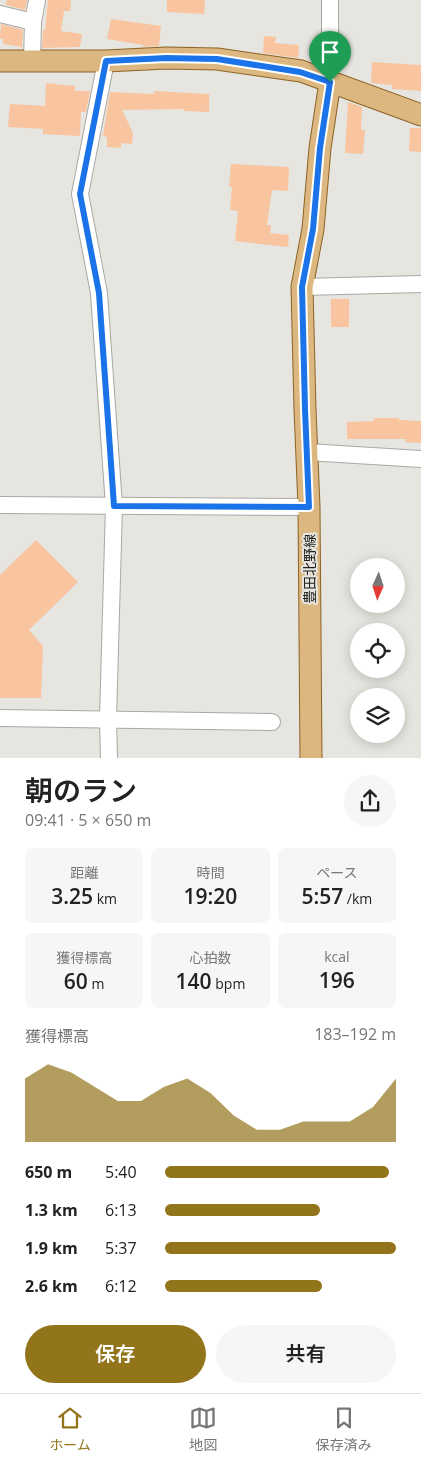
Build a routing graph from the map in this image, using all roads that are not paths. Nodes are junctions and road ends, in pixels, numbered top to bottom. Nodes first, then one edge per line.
1 (36, 0) edge
2 (330, 0) edge
3 (0, 14) edge
4 (33, 22) junction
5 (0, 61) edge
6 (106, 61) junction
7 (32, 62) junction
8 (330, 82) junction
9 (421, 115) edge
10 (421, 284) edge
11 (302, 287) junction
12 (307, 452) junction
13 (421, 459) edge
14 (0, 505) edge
15 (114, 506) junction
16 (309, 507) junction
17 (0, 718) edge
18 (108, 719) junction
19 (272, 722) dead end
20 (109, 758) edge
21 (311, 758) edge

1 - 4 street
2 - 8 street
3 - 4 street
4 - 7 street
5 - 7 main road
6 - 7 main road
6 - 8 main road
6 - 15 street
8 - 9 main road
8 - 11 main road, 豊田北野線
10 - 11 street
11 - 12 main road, 豊田北野線
12 - 13 street
12 - 16 main road, 豊田北野線
14 - 15 street
15 - 16 street
15 - 18 street
16 - 21 main road, 豊田北野線
17 - 18 street
18 - 19 street
18 - 20 street

